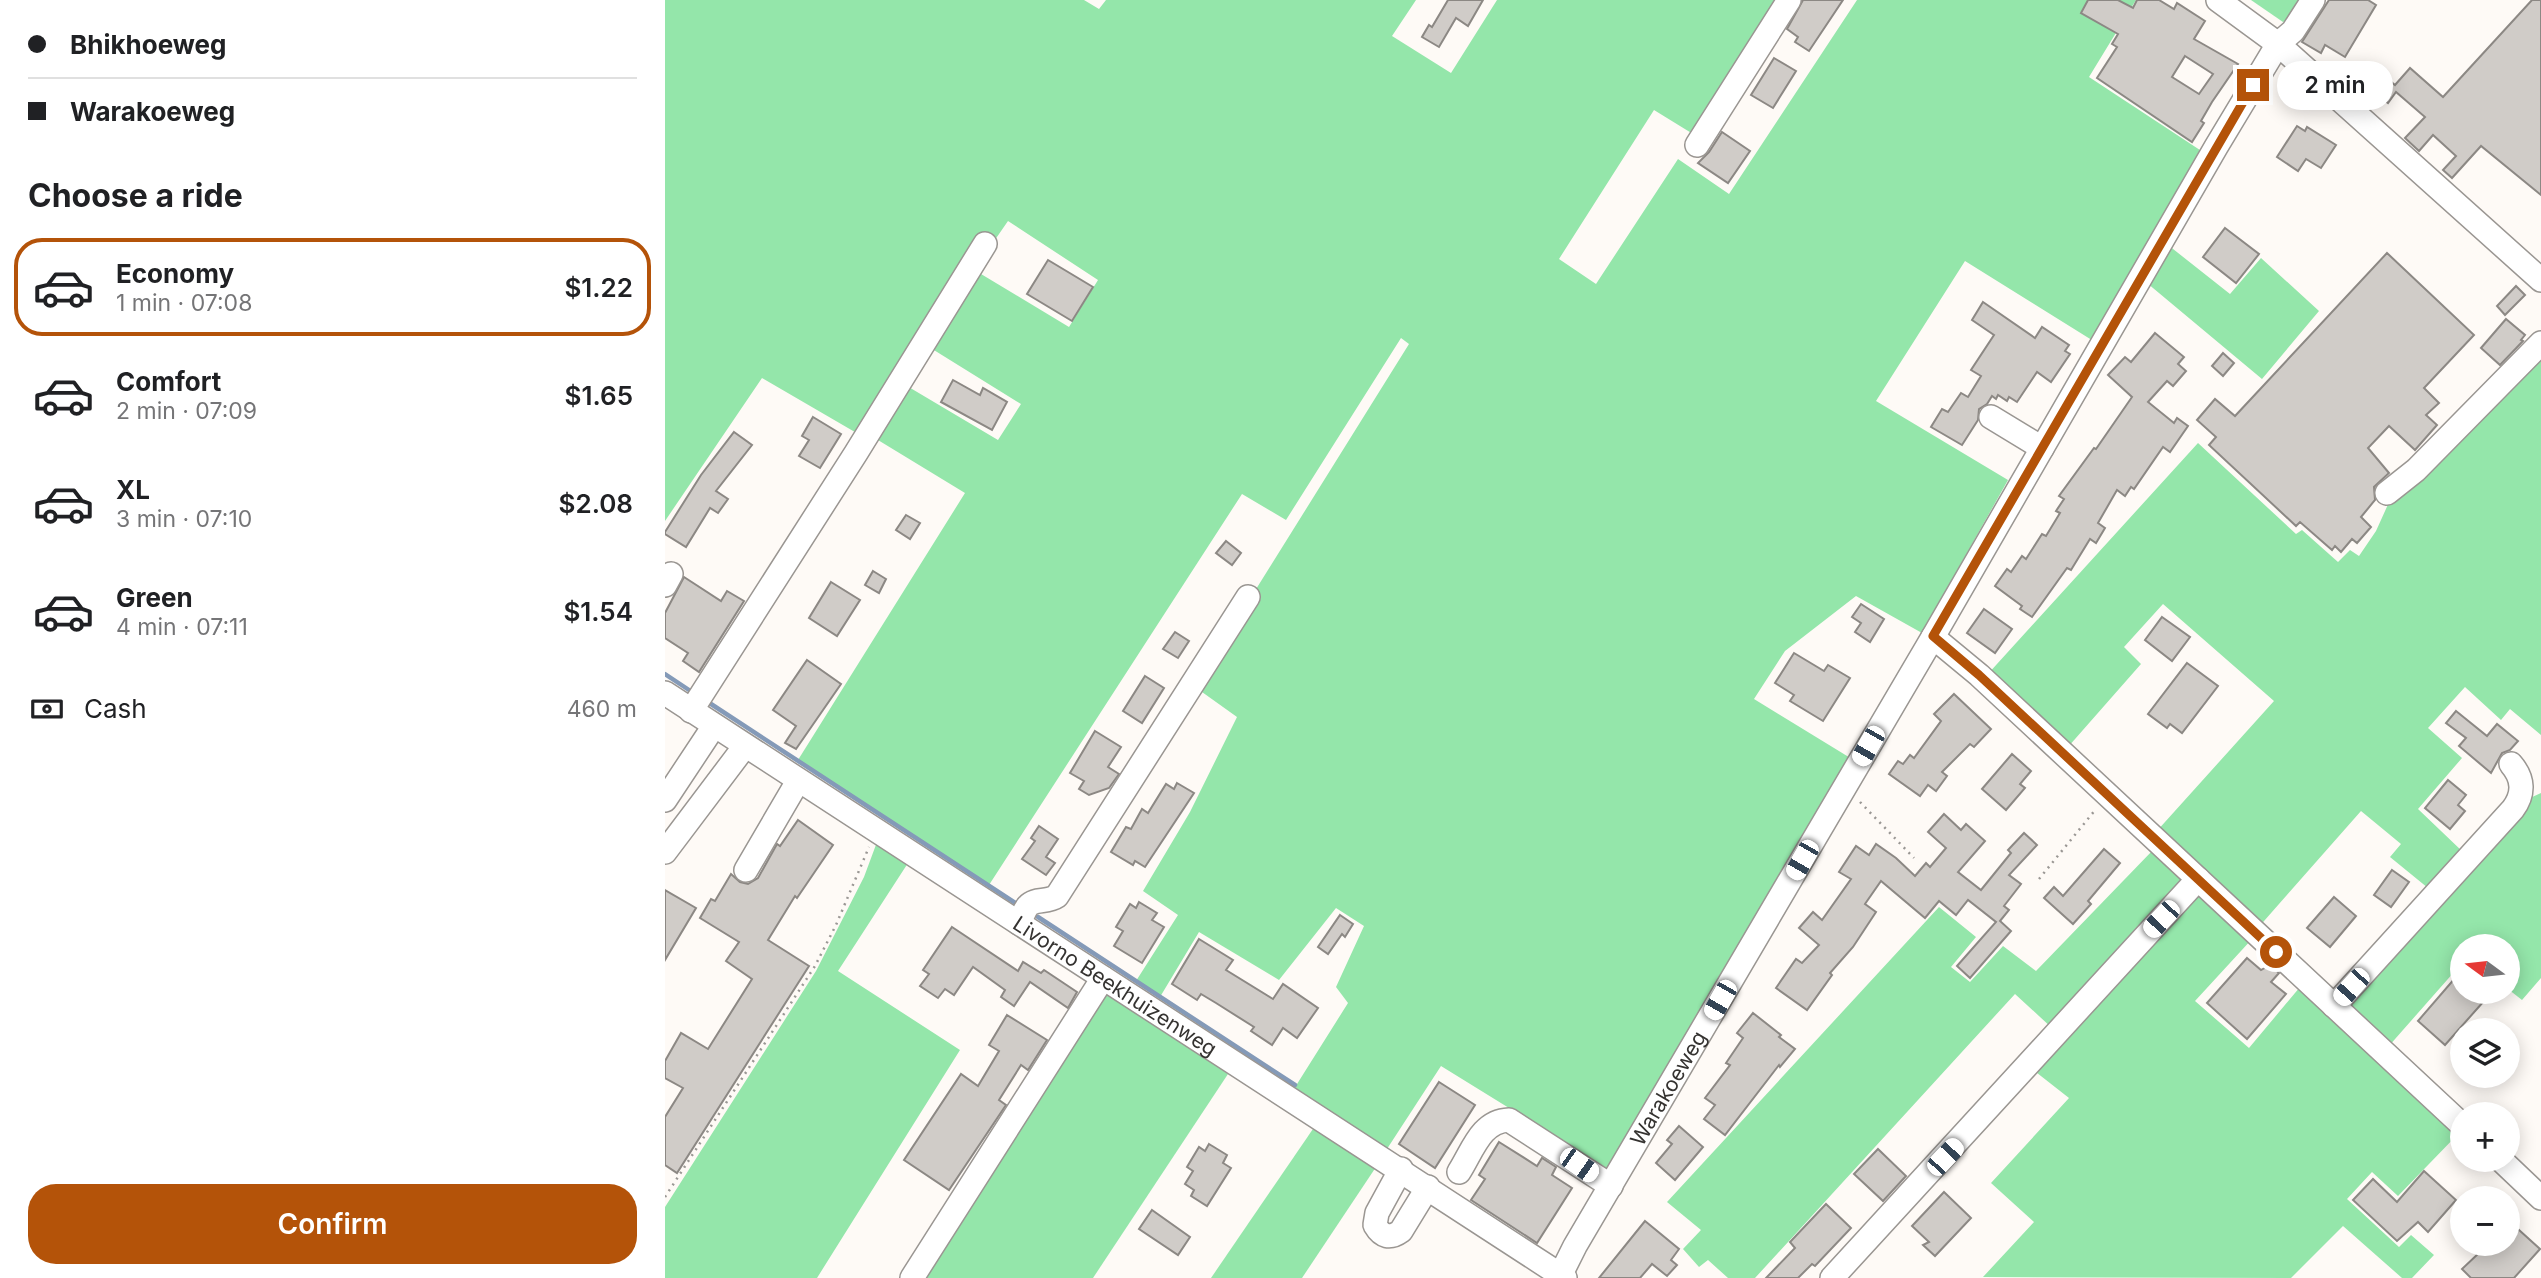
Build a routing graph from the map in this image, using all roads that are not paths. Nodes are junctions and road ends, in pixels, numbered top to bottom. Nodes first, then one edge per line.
1 (1789, 0) edge
2 (2218, 0) edge
3 (2313, 0) edge
4 (2278, 44) junction
5 (1697, 145) dead end
6 (985, 244) dead end
7 (2541, 280) edge
8 (2541, 343) edge
9 (1991, 417) dead end
10 (2042, 448) junction
11 (2387, 493) dead end
12 (1248, 597) dead end
13 (1933, 636) junction
14 (665, 693) edge
15 (691, 711) junction
16 (714, 726) junction
17 (745, 746) junction
18 (2511, 764) dead end
19 (798, 781) junction
20 (665, 800) edge
21 (665, 852) edge
22 (746, 870) dead end
23 (2198, 879) junction
24 (1019, 923) junction
25 (1103, 978) junction
26 (2334, 1006) junction
27 (2450, 1114) edge
28 (1401, 1170) junction
29 (1459, 1172) dead end
30 (2514, 1172) edge
31 (1611, 1186) junction
32 (1428, 1187) junction
33 (2541, 1198) edge
34 (1562, 1277) edge
35 (912, 1278) edge
36 (1832, 1278) edge

1 - 5 street
2 - 4 street
3 - 4 street, Warakoeweg
4 - 7 street
4 - 10 street, Warakoeweg
6 - 15 street
8 - 11 street
9 - 10 street
10 - 13 street, Warakoeweg
12 - 24 street
13 - 23 street
13 - 31 street, Warakoeweg
14 - 15 street, Livorno Beekhuizenweg
15 - 16 street, Livorno Beekhuizenweg
16 - 17 street, Livorno Beekhuizenweg
16 - 20 street
17 - 19 street, Livorno Beekhuizenweg
17 - 21 street
18 - 26 street
19 - 22 street
19 - 24 street, Livorno Beekhuizenweg
23 - 26 street
23 - 36 street
24 - 25 street, Livorno Beekhuizenweg
25 - 28 street, Livorno Beekhuizenweg
25 - 35 street
26 - 27 street
28 - 32 street, Livorno Beekhuizenweg
28 - 32 street
29 - 31 street
30 - 33 street
31 - 34 street, Warakoeweg
32 - 34 street, Livorno Beekhuizenweg

